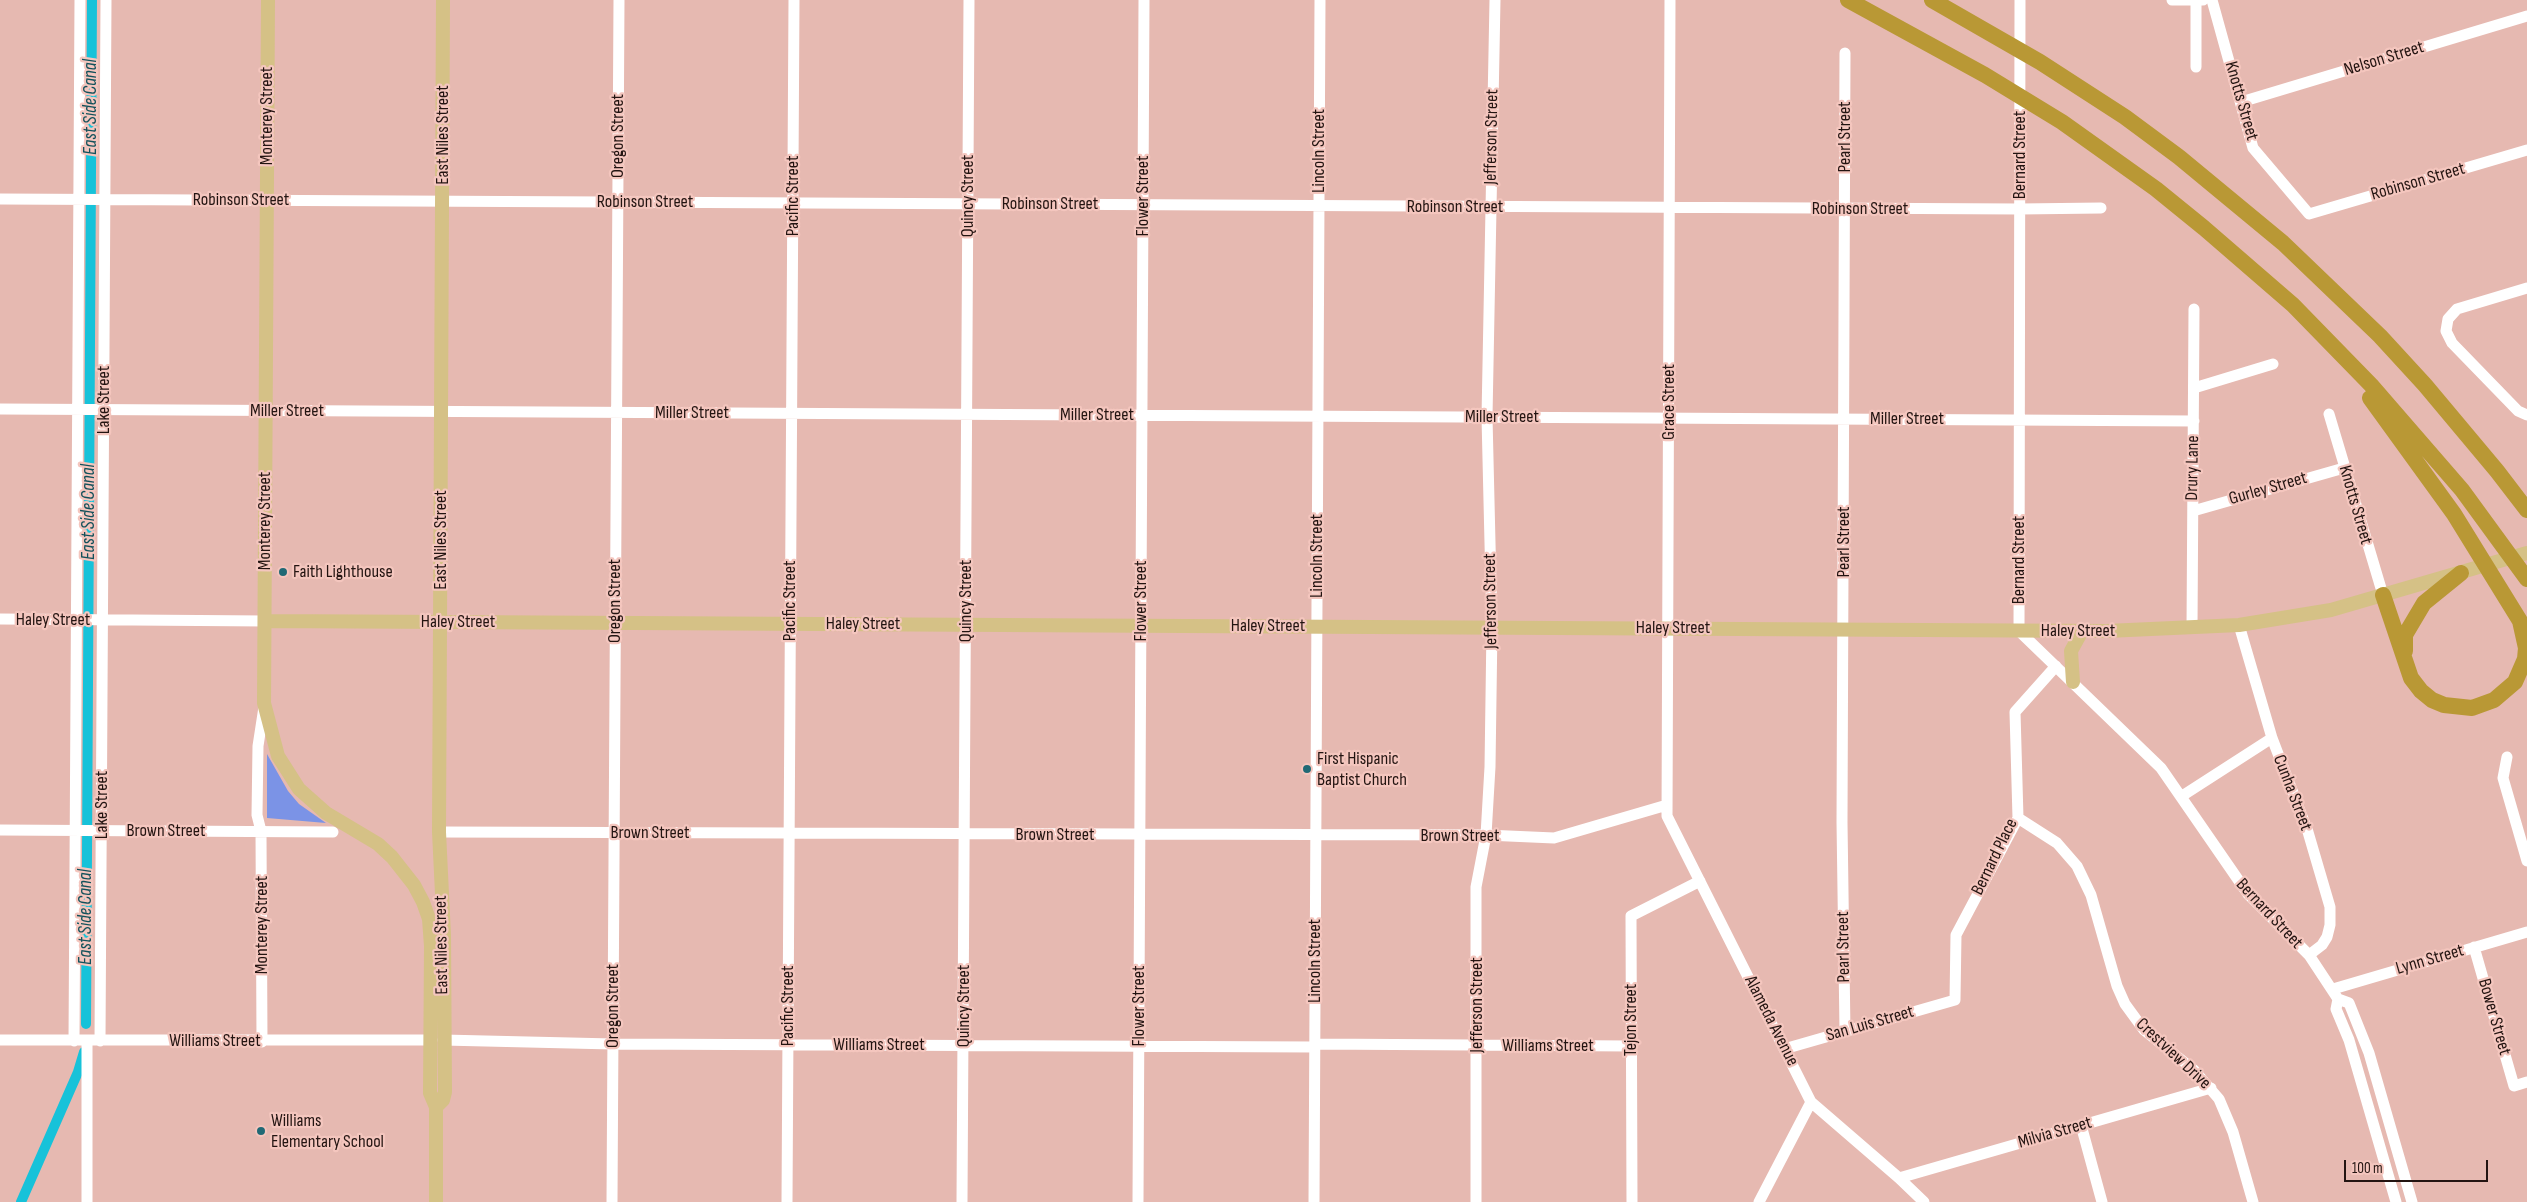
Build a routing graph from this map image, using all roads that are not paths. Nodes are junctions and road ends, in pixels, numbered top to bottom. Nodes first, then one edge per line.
1 (80, 0) edge
2 (106, 0) edge
3 (268, 0) edge
4 (443, 0) edge
5 (619, 0) edge
6 (794, 0) edge
7 (969, 0) edge
8 (1144, 0) edge
9 (1320, 0) edge
10 (1495, 0) edge
11 (1670, 0) edge
12 (1848, 0) edge
13 (1932, 0) edge
14 (2020, 0) edge
15 (2172, 0) edge
16 (2196, 0) edge
17 (2212, 0) edge
18 (2527, 16) edge
19 (1845, 53) dead end
20 (2196, 67) dead end
21 (2241, 102) junction
22 (2527, 150) edge
23 (0, 199) edge
24 (78, 199) junction
25 (105, 199) junction
26 (267, 200) junction
27 (442, 201) junction
28 (617, 202) junction
29 (793, 203) junction
30 (968, 204) junction
31 (1143, 205) junction
32 (1319, 206) junction
33 (1491, 207) junction
34 (1670, 208) junction
35 (1844, 208) junction
36 (2101, 208) dead end
37 (2020, 210) junction
38 (2309, 214) joint
39 (2527, 288) edge
40 (2194, 309) dead end
41 (2331, 344) junction
42 (2273, 364) dead end
43 (2194, 388) junction
44 (0, 409) edge
45 (77, 410) junction
46 (104, 410) junction
47 (266, 410) junction
48 (441, 412) junction
49 (616, 412) junction
50 (792, 413) junction
51 (967, 414) junction
52 (2329, 414) dead end
53 (1142, 415) junction
54 (2527, 415) edge
55 (1318, 416) junction
56 (1487, 417) junction
57 (1669, 418) junction
58 (1844, 419) junction
59 (2019, 420) junction
60 (2194, 421) junction
61 (2344, 468) junction
62 (2498, 471) junction
63 (2527, 505) edge
64 (2527, 510) edge
65 (2193, 511) junction
66 (2527, 553) edge
67 (2461, 573) junction
68 (2527, 579) edge
69 (2383, 595) junction
70 (0, 619) edge
71 (76, 620) junction
72 (102, 620) junction
73 (265, 621) junction
74 (440, 622) junction
75 (615, 623) junction
76 (790, 624) junction
77 (966, 624) junction
78 (2239, 624) junction
79 (1141, 625) junction
80 (1317, 626) junction
81 (1492, 627) junction
82 (1668, 628) junction
83 (2192, 628) junction
84 (1844, 629) junction
85 (2019, 631) junction
86 (2082, 631) junction
87 (2056, 666) junction
88 (2406, 666) junction
89 (2073, 682) junction
90 (264, 703) junction
91 (2272, 738) junction
92 (2507, 757) dead end
93 (2182, 796) junction
94 (1667, 805) junction
95 (2018, 818) junction
96 (0, 830) edge
97 (76, 830) junction
98 (100, 830) junction
99 (261, 831) junction
100 (333, 832) dead end
101 (439, 832) junction
102 (614, 833) junction
103 (789, 834) junction
104 (964, 835) junction
105 (1486, 835) junction
106 (1140, 836) junction
107 (1316, 836) junction
108 (2527, 860) edge
109 (1700, 881) junction
110 (2527, 932) edge
111 (2474, 947) junction
112 (2309, 955) junction
113 (2336, 994) junction
114 (1955, 1000) joint
115 (1845, 1031) junction
116 (0, 1040) edge
117 (437, 1040) junction
118 (74, 1041) junction
119 (87, 1041) junction
120 (100, 1041) junction
121 (262, 1042) junction
122 (613, 1044) junction
123 (788, 1044) junction
124 (963, 1045) junction
125 (1477, 1045) junction
126 (1139, 1046) junction
127 (1315, 1046) junction
128 (1630, 1046) junction
129 (1784, 1049) junction
130 (2527, 1082) edge
131 (2211, 1088) junction
132 (1811, 1102) junction
133 (2081, 1126) junction
134 (1899, 1178) junction
135 (86, 1202) edge
136 (436, 1202) edge
137 (612, 1202) edge
138 (787, 1202) edge
139 (962, 1202) edge
140 (1138, 1202) edge
141 (1314, 1202) edge
142 (1476, 1202) edge
143 (1632, 1202) edge
144 (1759, 1202) edge
145 (1924, 1202) edge
146 (2102, 1202) edge
147 (2253, 1202) edge
148 (2396, 1202) edge
149 (2412, 1202) edge

1 - 24 street, Lake Street
2 - 25 street, Lake Street
3 - 26 main road, Monterey Street
4 - 27 main road, East Niles Street
5 - 28 street, Oregon Street
6 - 29 street, Pacific Street
7 - 30 street, Quincy Street
8 - 31 street, Flower Street
9 - 32 street, Lincoln Street
10 - 33 street, Jefferson Street
11 - 34 street, Grace Street
12 - 41 highway
13 - 62 highway
14 - 37 street, Bernard Street
15 - 16 street
16 - 17 street
16 - 20 street
17 - 21 street, Knotts Street
18 - 21 street, Nelson Street
19 - 35 street, Pearl Street
21 - 38 street, Knotts Street
22 - 38 street, Robinson Street
23 - 24 street, Robinson Street
24 - 25 street, Robinson Street
24 - 45 street, Lake Street
25 - 26 street, Robinson Street
25 - 46 street, Lake Street
26 - 27 street, Robinson Street
26 - 47 main road, Monterey Street
27 - 28 street, Robinson Street
27 - 48 main road, East Niles Street
28 - 29 street, Robinson Street
28 - 49 street, Oregon Street
29 - 30 street, Robinson Street
29 - 50 street, Pacific Street
30 - 31 street, Robinson Street
30 - 51 street, Quincy Street
31 - 32 street, Robinson Street
31 - 53 street, Flower Street
32 - 33 street, Robinson Street
32 - 55 street, Lincoln Street
33 - 34 street, Robinson Street
33 - 56 street, Jefferson Street
34 - 35 street, Robinson Street
34 - 57 street, Grace Street
35 - 37 street, Robinson Street
35 - 58 street, Pearl Street
36 - 37 street, Robinson Street
37 - 59 street, Bernard Street
39 - 54 street
40 - 43 street, Drury Lane
41 - 68 highway
41 - 88 highway
42 - 43 street
43 - 60 street, Drury Lane
44 - 45 street, Miller Street
45 - 46 street, Miller Street
45 - 71 street, Lake Street
46 - 47 street, Miller Street
46 - 72 street, Lake Street
47 - 48 street, Miller Street
47 - 73 main road, Monterey Street
48 - 49 street, Miller Street
48 - 74 main road, East Niles Street
49 - 50 street, Miller Street
49 - 75 street, Oregon Street
50 - 51 street, Miller Street
50 - 76 street, Pacific Street
51 - 53 street, Miller Street
51 - 77 street, Quincy Street
52 - 61 street, Knotts Street
53 - 55 street, Miller Street
53 - 79 street, Flower Street
55 - 56 street, Miller Street
55 - 80 street, Lincoln Street
56 - 57 street, Miller Street
56 - 81 street, Jefferson Street
57 - 58 street, Miller Street
57 - 82 street, Grace Street
58 - 59 street, Miller Street
58 - 84 street, Pearl Street
59 - 60 street, Miller Street
59 - 85 street, Bernard Street
60 - 65 street, Drury Lane
61 - 65 street, Gurley Street
61 - 69 street, Knotts Street
62 - 63 highway
62 - 64 highway
65 - 83 street, Drury Lane
66 - 67 main road, Haley Street
67 - 69 main road, Haley Street
67 - 88 highway
69 - 78 main road, Haley Street
69 - 88 highway
70 - 71 street, Haley Street
71 - 72 street, Haley Street
71 - 97 street, Lake Street
72 - 73 street, Haley Street
72 - 98 street, Lake Street
73 - 74 main road, Haley Street
73 - 90 main road, Monterey Street
74 - 75 main road, Haley Street
74 - 101 main road, East Niles Street
75 - 76 main road, Haley Street
75 - 102 street, Oregon Street
76 - 77 main road, Haley Street
76 - 103 street, Pacific Street
77 - 79 main road, Haley Street
77 - 104 street, Quincy Street
78 - 83 main road, Haley Street
78 - 91 street, Cunha Street
79 - 80 main road, Haley Street
79 - 106 street, Flower Street
80 - 81 main road, Haley Street
80 - 107 street, Lincoln Street
81 - 82 main road, Haley Street
81 - 105 street, Jefferson Street
82 - 84 main road, Haley Street
82 - 94 street, Grace Street
83 - 86 main road, Haley Street
84 - 85 main road, Haley Street
84 - 115 street, Pearl Street
85 - 86 main road, Haley Street
85 - 87 street, Bernard Street
86 - 89 main road
87 - 89 street, Bernard Street
87 - 95 street, Bernard Place
89 - 93 street, Bernard Street
90 - 99 street, Monterey Street
90 - 117 main road, East Niles Street
91 - 93 street
91 - 112 street, Cunha Street
92 - 108 street
93 - 112 street, Bernard Street
94 - 105 street, Brown Street
94 - 109 street, Alameda Avenue
95 - 114 street, Bernard Place
95 - 131 street, Crestview Drive
96 - 97 street, Brown Street
97 - 98 street, Brown Street
97 - 118 street, Lake Street
98 - 99 street, Brown Street
98 - 120 street, Lake Street
99 - 100 street, Brown Street
99 - 121 street, Monterey Street
101 - 102 street, Brown Street
101 - 117 main road, East Niles Street
102 - 103 street, Brown Street
102 - 122 street, Oregon Street
103 - 104 street, Brown Street
103 - 123 street, Pacific Street
104 - 106 street, Brown Street
104 - 124 street, Quincy Street
105 - 107 street, Brown Street
105 - 125 street, Jefferson Street
106 - 107 street, Brown Street
106 - 126 street, Flower Street
107 - 127 street, Lincoln Street
109 - 128 street, Tejon Street
109 - 129 street, Alameda Avenue
110 - 111 street, Lynn Street
111 - 113 street, Lynn Street
111 - 130 street, Bower Street
112 - 113 street, Bernard Street
113 - 148 street, Bernard Street
113 - 149 street, Bernard Street
114 - 115 street, San Luis Street
115 - 129 street, San Luis Street
116 - 118 street, Williams Street
117 - 121 street, Williams Street
117 - 122 street, Williams Street
117 - 136 main road, East Niles Street
118 - 119 street, Williams Street
119 - 120 street, Williams Street
119 - 135 street
120 - 121 street, Williams Street
122 - 123 street, Williams Street
122 - 137 street, Oregon Street
123 - 124 street, Williams Street
123 - 138 street, Pacific Street
124 - 126 street, Williams Street
124 - 139 street, Quincy Street
125 - 127 street, Williams Street
125 - 128 street, Williams Street
125 - 142 street, Jefferson Street
126 - 127 street, Williams Street
126 - 140 street, Flower Street
127 - 141 street, Lincoln Street
128 - 143 street, Tejon Street
129 - 132 street, Alameda Avenue
131 - 133 street, Milvia Street
131 - 147 street, Crestview Drive
132 - 134 street, Alameda Avenue
132 - 144 street
133 - 134 street, Milvia Street
133 - 146 street
134 - 145 street, Alameda Avenue

